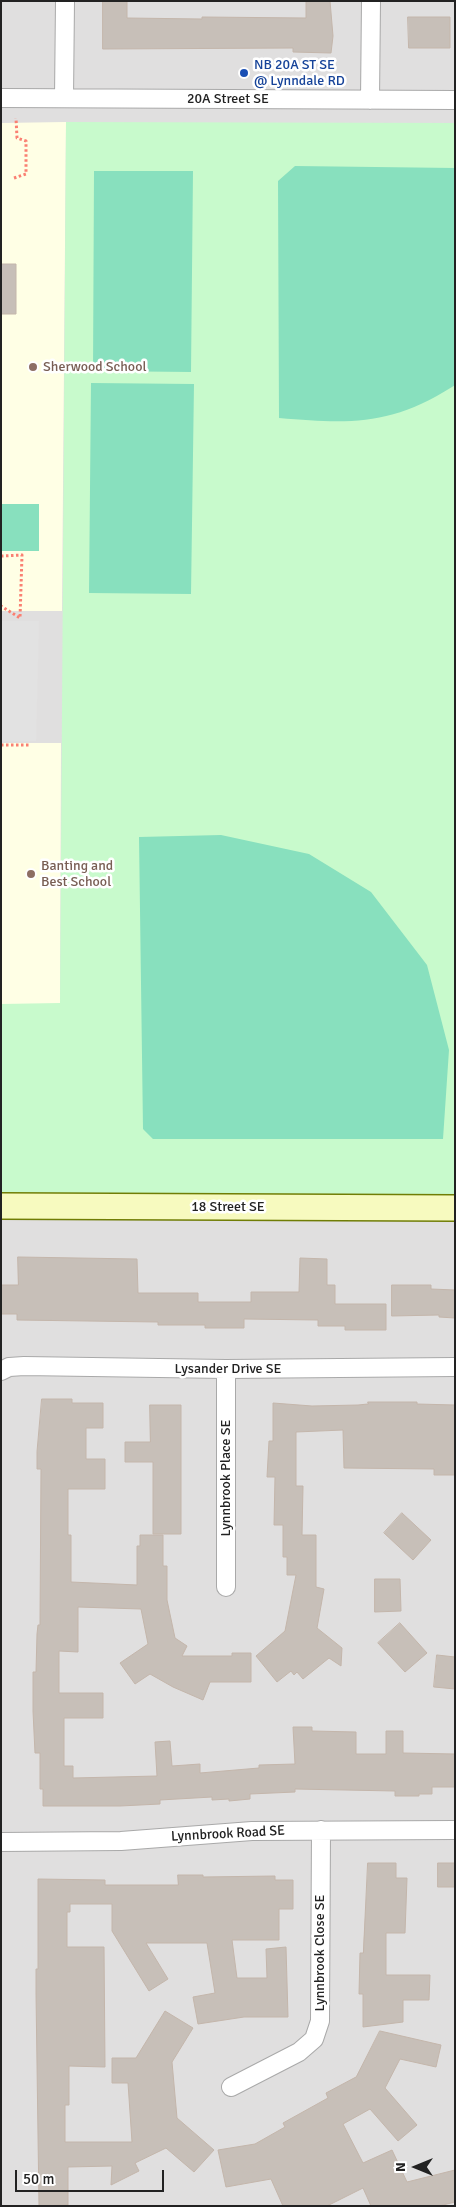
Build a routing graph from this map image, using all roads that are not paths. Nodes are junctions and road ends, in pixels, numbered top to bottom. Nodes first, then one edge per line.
1 (65, 1) edge
2 (371, 1) edge
3 (1, 98) edge
4 (64, 98) junction
5 (370, 100) junction
6 (455, 100) edge
7 (1, 1206) edge
8 (455, 1208) edge
9 (455, 1367) edge
10 (226, 1369) junction
11 (1, 1371) edge
12 (226, 1588) dead end
13 (321, 1830) junction
14 (455, 1830) edge
15 (1, 1842) edge
16 (232, 2087) dead end

1 - 4 street
2 - 5 street
3 - 4 street, 20A Street SE
4 - 5 street, 20A Street SE
5 - 6 street, 20A Street SE
7 - 8 street, 18 Street SE
9 - 10 street, Lysander Drive SE
10 - 11 street, Lysander Drive SE
10 - 12 street, Lynnbrook Place SE
13 - 14 street, Lynnbrook Road SE
13 - 15 street, Lynnbrook Road SE
13 - 16 street, Lynnbrook Close SE

